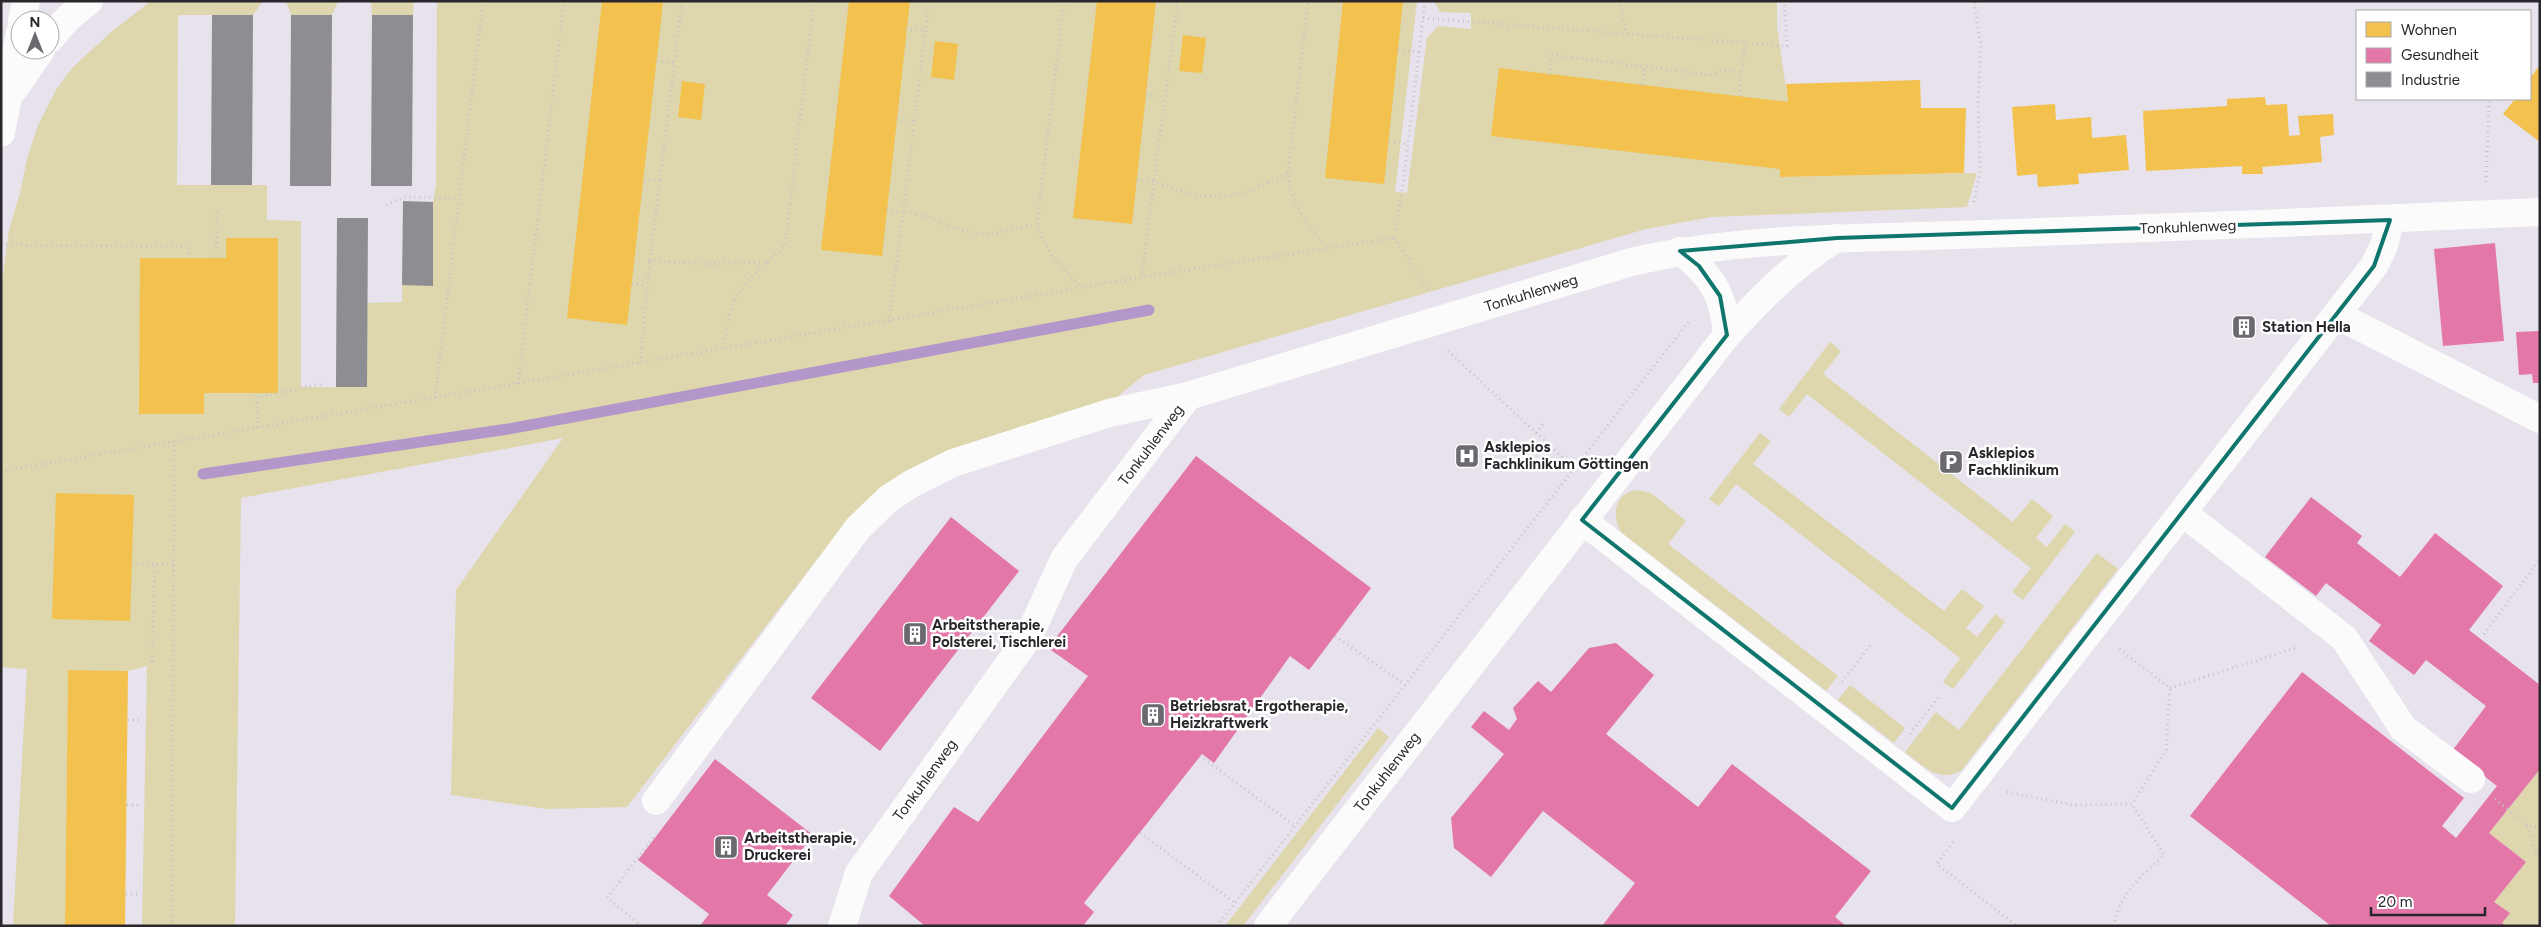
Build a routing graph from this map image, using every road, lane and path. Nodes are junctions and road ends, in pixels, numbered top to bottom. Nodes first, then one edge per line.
1 (89, 1) edge
2 (483, 1) edge
3 (564, 1) edge
4 (682, 1) edge
5 (814, 1) edge
6 (930, 1) edge
7 (1064, 1) edge
8 (1166, 1) edge
9 (1308, 1) edge
10 (1425, 1) edge
11 (1616, 1) edge
12 (1655, 1) edge
13 (1704, 1) edge
14 (1784, 1) edge
15 (1974, 1) edge
16 (1178, 2) edge
17 (1423, 18) junction
18 (60, 27) edge
19 (906, 29) dead end
20 (926, 31) junction
21 (1626, 32) junction
22 (1745, 44) junction
23 (1398, 50) dead end
24 (1419, 52) junction
25 (13, 60) edge
26 (33, 60) edge
27 (657, 61) dead end
28 (674, 63) junction
29 (1645, 66) junction
30 (1742, 72) junction
31 (1549, 75) dead end
32 (1642, 85) dead end
33 (1146, 95) dead end
34 (1739, 96) dead end
35 (1166, 97) junction
36 (4, 98) edge
37 (2491, 100) edge
38 (897, 119) dead end
39 (914, 121) junction
40 (1, 133) edge
41 (1389, 142) dead end
42 (1408, 144) junction
43 (1980, 172) dead end
44 (1288, 173) junction
45 (644, 180) dead end
46 (1137, 180) dead end
47 (660, 181) junction
48 (1154, 181) junction
49 (459, 198) junction
50 (386, 205) dead end
51 (887, 211) dead end
52 (217, 212) dead end
53 (903, 212) junction
54 (2540, 212) edge
55 (2485, 215) junction
56 (2390, 220) junction
57 (1037, 224) junction
58 (1394, 238) junction
59 (1837, 238) junction
60 (1, 245) edge
61 (1327, 248) junction
62 (1680, 251) junction
63 (189, 258) dead end
64 (216, 258) dead end
65 (650, 260) junction
66 (768, 262) junction
67 (1142, 278) junction
68 (632, 283) dead end
69 (646, 285) junction
70 (1081, 288) junction
71 (1715, 288) junction
72 (2337, 315) junction
73 (889, 321) junction
74 (1440, 321) junction
75 (1727, 335) junction
76 (724, 349) junction
77 (640, 363) junction
78 (321, 384) dead end
79 (518, 384) junction
80 (1188, 396) junction
81 (435, 398) junction
82 (2540, 419) edge
83 (1546, 422) dead end
84 (258, 428) junction
85 (1536, 433) junction
86 (174, 442) junction
87 (1574, 468) junction
88 (1, 471) edge
89 (2183, 513) junction
90 (1582, 520) junction
91 (2540, 559) edge
92 (155, 563) junction
93 (132, 564) dead end
94 (174, 564) junction
95 (2092, 629) junction
96 (2335, 630) junction
97 (2484, 634) dead end
98 (1335, 636) dead end
99 (1872, 642) dead end
100 (152, 662) dead end
101 (1404, 684) junction
102 (2170, 688) junction
103 (1940, 695) dead end
104 (1822, 707) junction
105 (128, 720) dead end
106 (139, 720) dead end
107 (1200, 756) dead end
108 (1890, 759) junction
109 (2471, 779) joint
110 (1971, 785) junction
111 (656, 801) joint
112 (2132, 804) junction
113 (127, 805) dead end
114 (139, 805) dead end
115 (1295, 826) junction
116 (2526, 826) junction
117 (2540, 827) edge
118 (1140, 833) dead end
119 (1954, 840) dead end
120 (2540, 863) edge
121 (126, 894) dead end
122 (137, 894) dead end
123 (1235, 903) junction
124 (172, 926) edge
125 (642, 926) edge
126 (842, 926) edge
127 (1217, 926) edge
128 (1268, 926) edge
129 (2017, 926) edge
130 (2114, 926) edge

1 - 18 street
2 - 49 path
3 - 79 path
4 - 28 path
5 - 66 path
6 - 20 path
7 - 57 path
8 - 16 path
9 - 44 path
10 - 17 path
11 - 21 path
12 - 13 path
14 - 22 path
15 - 43 path
16 - 35 path
17 - 21 path
17 - 24 path
19 - 20 path
20 - 39 path
21 - 22 path
22 - 30 path
23 - 24 path
24 - 42 path
25 - 36 street
26 - 36 street
27 - 28 path
28 - 47 path
29 - 30 path
29 - 31 path
29 - 32 path
30 - 34 path
33 - 35 path
35 - 48 path
36 - 40 street
37 - 55 path
38 - 39 path
39 - 53 path
41 - 42 path
42 - 58 path
44 - 48 path
44 - 61 path
45 - 47 path
46 - 48 path
47 - 65 path
48 - 67 path
49 - 50 path
49 - 81 path
51 - 53 path
52 - 64 path
53 - 57 path
53 - 73 path
54 - 55 street, Tonkuhlenweg
55 - 56 street, Tonkuhlenweg
56 - 59 street, Tonkuhlenweg
56 - 72 street
57 - 70 path
58 - 61 path
58 - 74 path
59 - 62 street, Tonkuhlenweg
59 - 75 street, Tonkuhlenweg
60 - 63 path
61 - 67 path
62 - 71 street
62 - 74 street, Tonkuhlenweg
65 - 66 path
65 - 69 path
66 - 76 path
67 - 70 path
68 - 69 path
69 - 77 path
70 - 73 path
71 - 75 street
71 - 87 path
72 - 82 street
72 - 89 street
73 - 76 path
74 - 80 street, Tonkuhlenweg
74 - 85 path
75 - 90 street, Tonkuhlenweg
76 - 77 path
77 - 79 path
78 - 84 path
79 - 81 path
80 - 111 street
80 - 126 street, Tonkuhlenweg
81 - 84 path
83 - 85 path
84 - 86 path
85 - 87 path
86 - 88 path
86 - 94 path
87 - 101 path
89 - 95 street
89 - 96 street
90 - 104 street
90 - 128 street, Tonkuhlenweg
91 - 97 path
92 - 93 path
92 - 94 path
92 - 100 path
94 - 124 path
95 - 102 path
95 - 110 street
96 - 102 path
96 - 109 street
98 - 101 path
99 - 104 path
101 - 115 path
102 - 112 path
103 - 108 path
104 - 108 street
105 - 106 path
107 - 115 path
108 - 110 street
109 - 116 path
110 - 112 path
111 - 125 path
112 - 130 path
113 - 114 path
115 - 123 path
116 - 117 path
116 - 120 path
118 - 123 path
119 - 129 path
121 - 122 path
123 - 127 path

